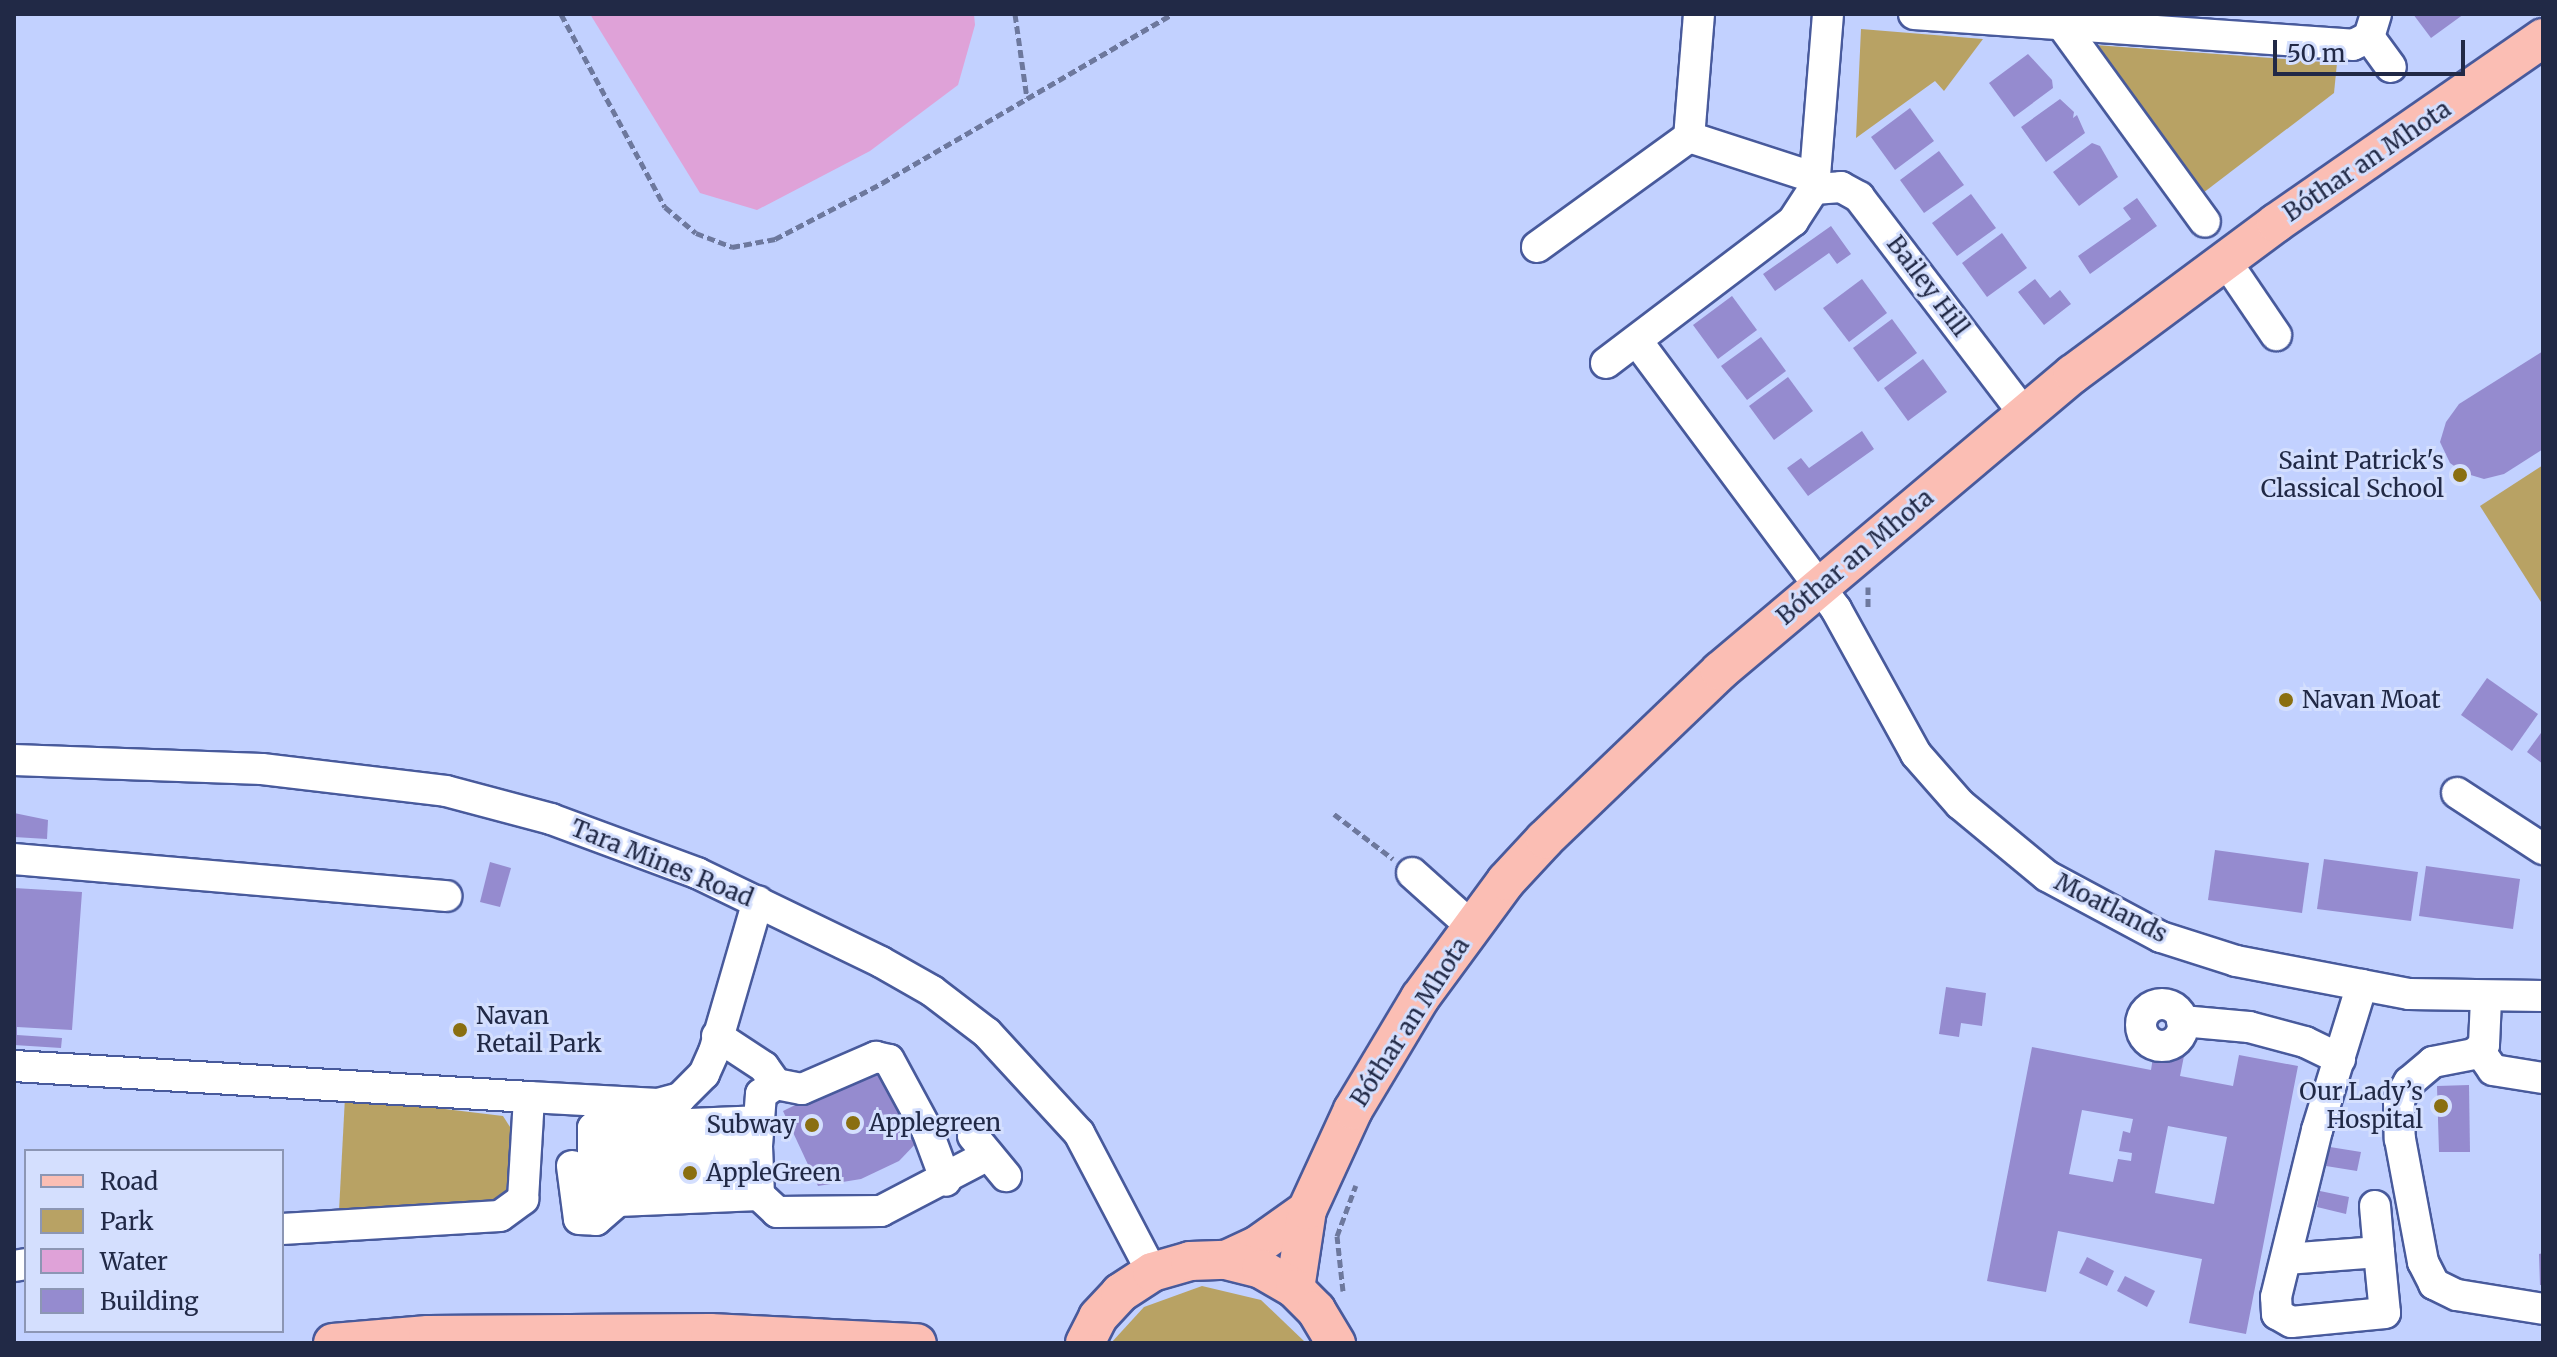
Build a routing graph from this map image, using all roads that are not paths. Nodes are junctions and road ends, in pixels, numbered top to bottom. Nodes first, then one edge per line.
1 (1699, 14) edge
2 (1828, 14) edge
3 (1914, 14) edge
4 (2062, 25) junction
5 (2372, 25) edge
6 (2543, 38) edge
7 (2391, 67) dead end
8 (1689, 137) junction
9 (1814, 184) junction
10 (2205, 222) dead end
11 (1537, 247) dead end
12 (2225, 260) junction
13 (2276, 335) dead end
14 (1637, 341) junction
15 (1606, 363) dead end
16 (2025, 415) junction
17 (1819, 584) junction
18 (14, 760) edge
19 (2457, 793) dead end
20 (2543, 849) edge
21 (14, 859) edge
22 (1412, 873) road end
23 (446, 896) dead end
24 (758, 901) junction
25 (1471, 926) junction
26 (2362, 985) junction
27 (2543, 996) edge
28 (2486, 999) junction
29 (2182, 1021) dead end
30 (717, 1036) junction
31 (2479, 1050) junction
32 (2340, 1059) junction
33 (14, 1066) edge
34 (2543, 1078) edge
35 (776, 1084) junction
36 (529, 1097) junction
37 (615, 1147) junction
38 (989, 1156) dead end
39 (758, 1158) junction
40 (946, 1181) junction
41 (2375, 1206) dead end
42 (1307, 1210) junction
43 (284, 1229) edge
44 (2379, 1252) junction
45 (2286, 1259) junction
46 (1226, 1260) junction
47 (1152, 1272) junction
48 (1295, 1289) junction
49 (2543, 1309) edge
50 (1092, 1330) edge
51 (333, 1343) edge
52 (917, 1343) edge
53 (1055, 1343) edge
54 (1336, 1343) edge

1 - 8 street
2 - 9 street
3 - 4 street
4 - 5 street
4 - 10 street
5 - 7 street
6 - 12 main road, Bóthar an Mhota
8 - 9 street, Bailey Hill
8 - 11 street
9 - 14 street
9 - 16 street, Bailey Hill
12 - 13 street
12 - 16 main road, Bóthar an Mhota
14 - 15 street
14 - 17 street
16 - 17 main road, Bóthar an Mhota
17 - 25 main road, Bóthar an Mhota
17 - 26 street, Moatlands
18 - 24 street, Tara Mines Road
19 - 20 street
21 - 23 street
22 - 25 street
24 - 30 street
24 - 47 street, Tara Mines Road
25 - 42 main road, Bóthar an Mhota
26 - 28 street, Moatlands
26 - 32 street
27 - 28 street, Moatlands
28 - 31 street
29 - 32 street
30 - 35 street
30 - 37 street
31 - 34 street
31 - 49 street
32 - 45 street
33 - 36 street
35 - 39 street
35 - 40 street
36 - 37 street
36 - 43 street
37 - 39 street
37 - 39 street
38 - 40 street
39 - 40 street
41 - 44 street
42 - 46 main road, Bóthar an Mhota
42 - 48 main road, Bóthar an Mhota
44 - 45 street
44 - 45 street
46 - 47 main road
46 - 48 main road
47 - 50 main road
48 - 54 main road
50 - 53 main road
51 - 52 main road

